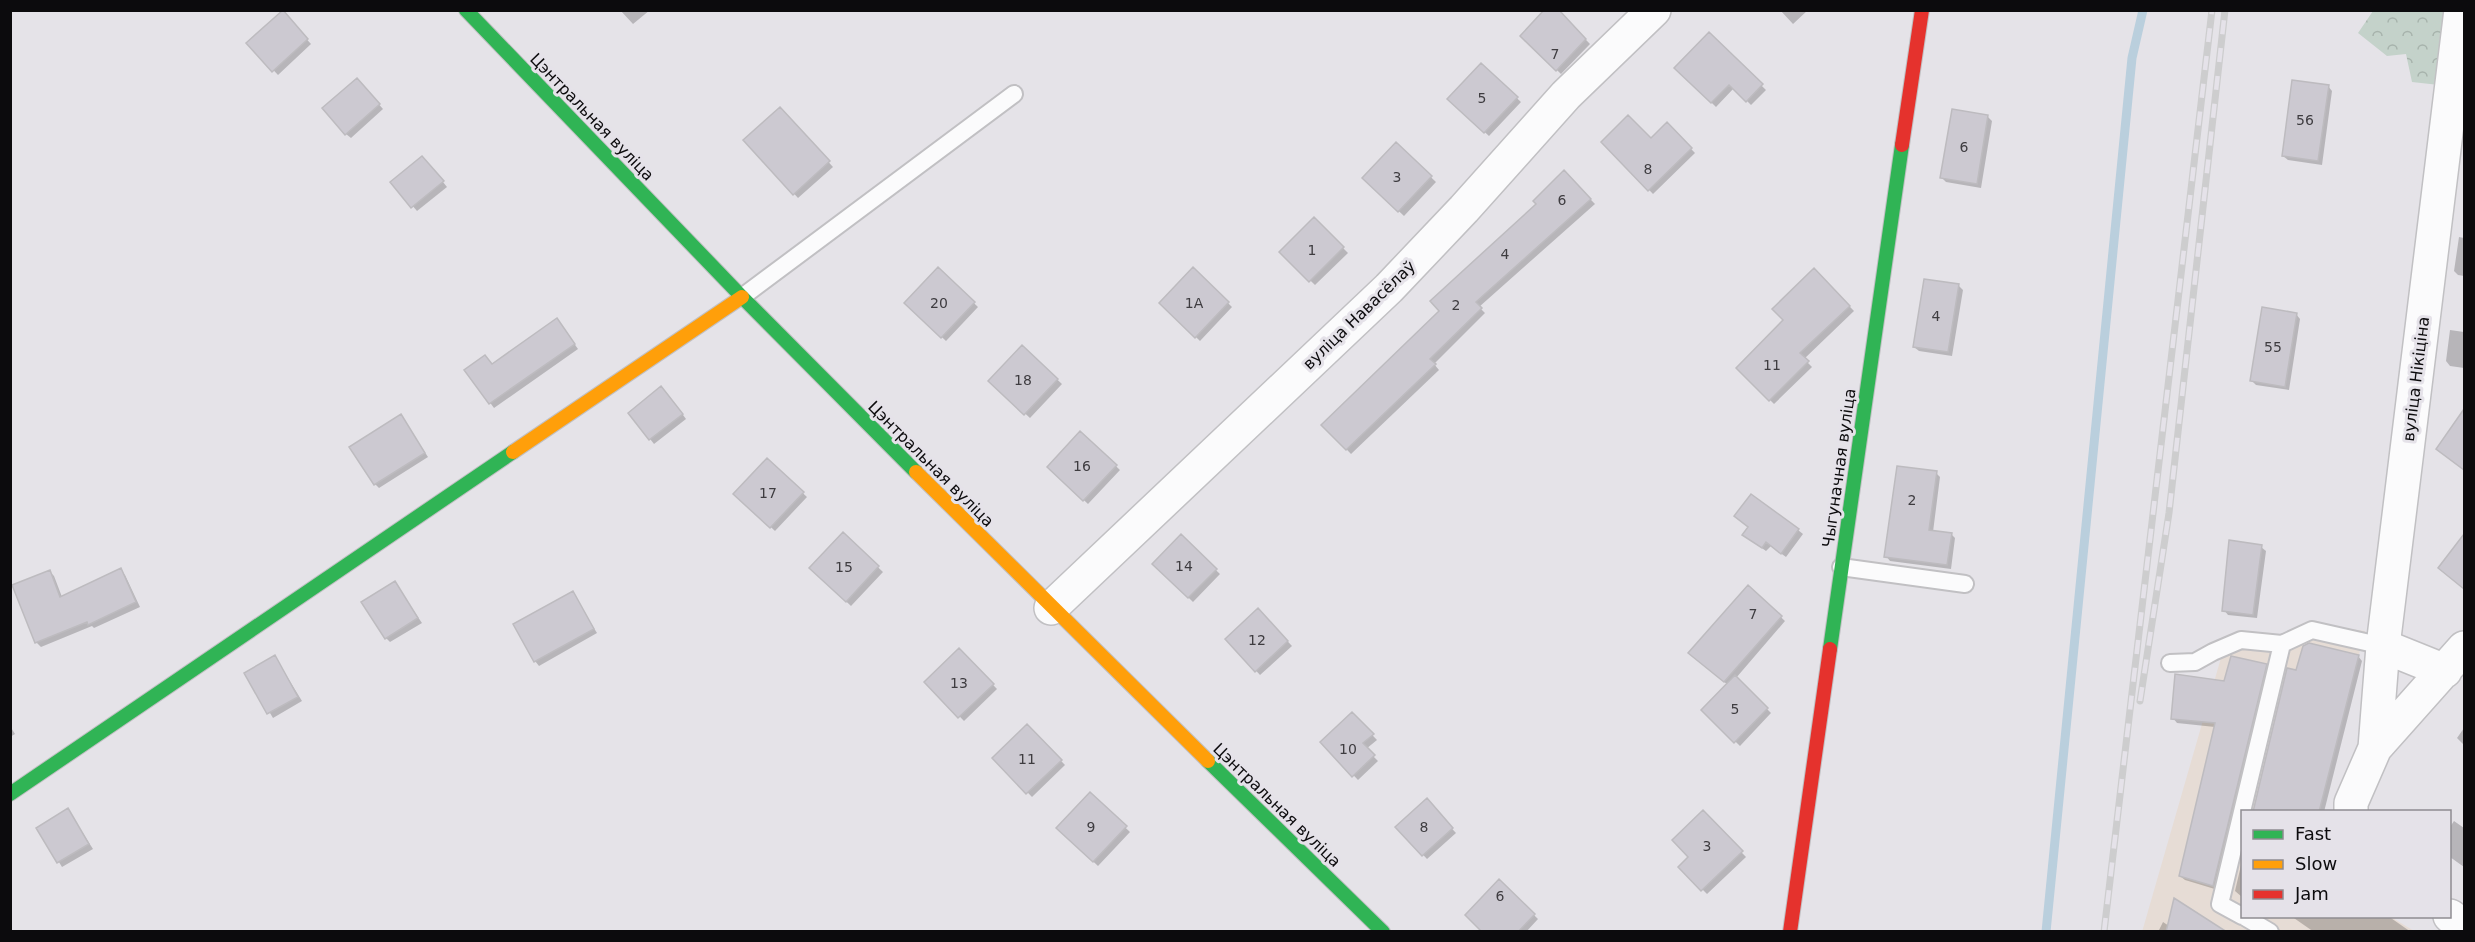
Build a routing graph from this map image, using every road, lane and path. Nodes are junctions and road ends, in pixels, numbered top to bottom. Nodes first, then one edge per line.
1 (466, 10) edge
2 (1654, 10) edge
3 (1923, 10) edge
4 (2461, 10) edge
5 (1014, 94) dead end
6 (742, 297) junction
7 (1841, 567) junction
8 (1965, 584) dead end
9 (1051, 608) junction
10 (2282, 644) junction
11 (2383, 646) junction
12 (2455, 660) edge
13 (2170, 663) dead end
14 (2375, 748) junction
15 (10, 794) edge
16 (2242, 810) edge
17 (2351, 810) edge
18 (2241, 816) edge
19 (2241, 915) edge
20 (2246, 918) edge
21 (1383, 932) edge
22 (1790, 932) edge
23 (2270, 932) edge

1 - 6 street, Цэнтральная вуліца
2 - 9 street, вуліца Навасёлаў
3 - 7 street, Чыгуначная вуліца
4 - 11 street, вуліца Нікіціна
5 - 6 lane
6 - 9 street, Цэнтральная вуліца
6 - 15 street
7 - 8 lane
7 - 22 street, Чыгуначная вуліца
9 - 21 street, Цэнтральная вуліца
10 - 11 lane
10 - 13 lane
10 - 16 lane
11 - 12 street
11 - 14 street, вуліца Нікіціна
12 - 14 street
14 - 17 street
18 - 19 lane
20 - 23 lane

